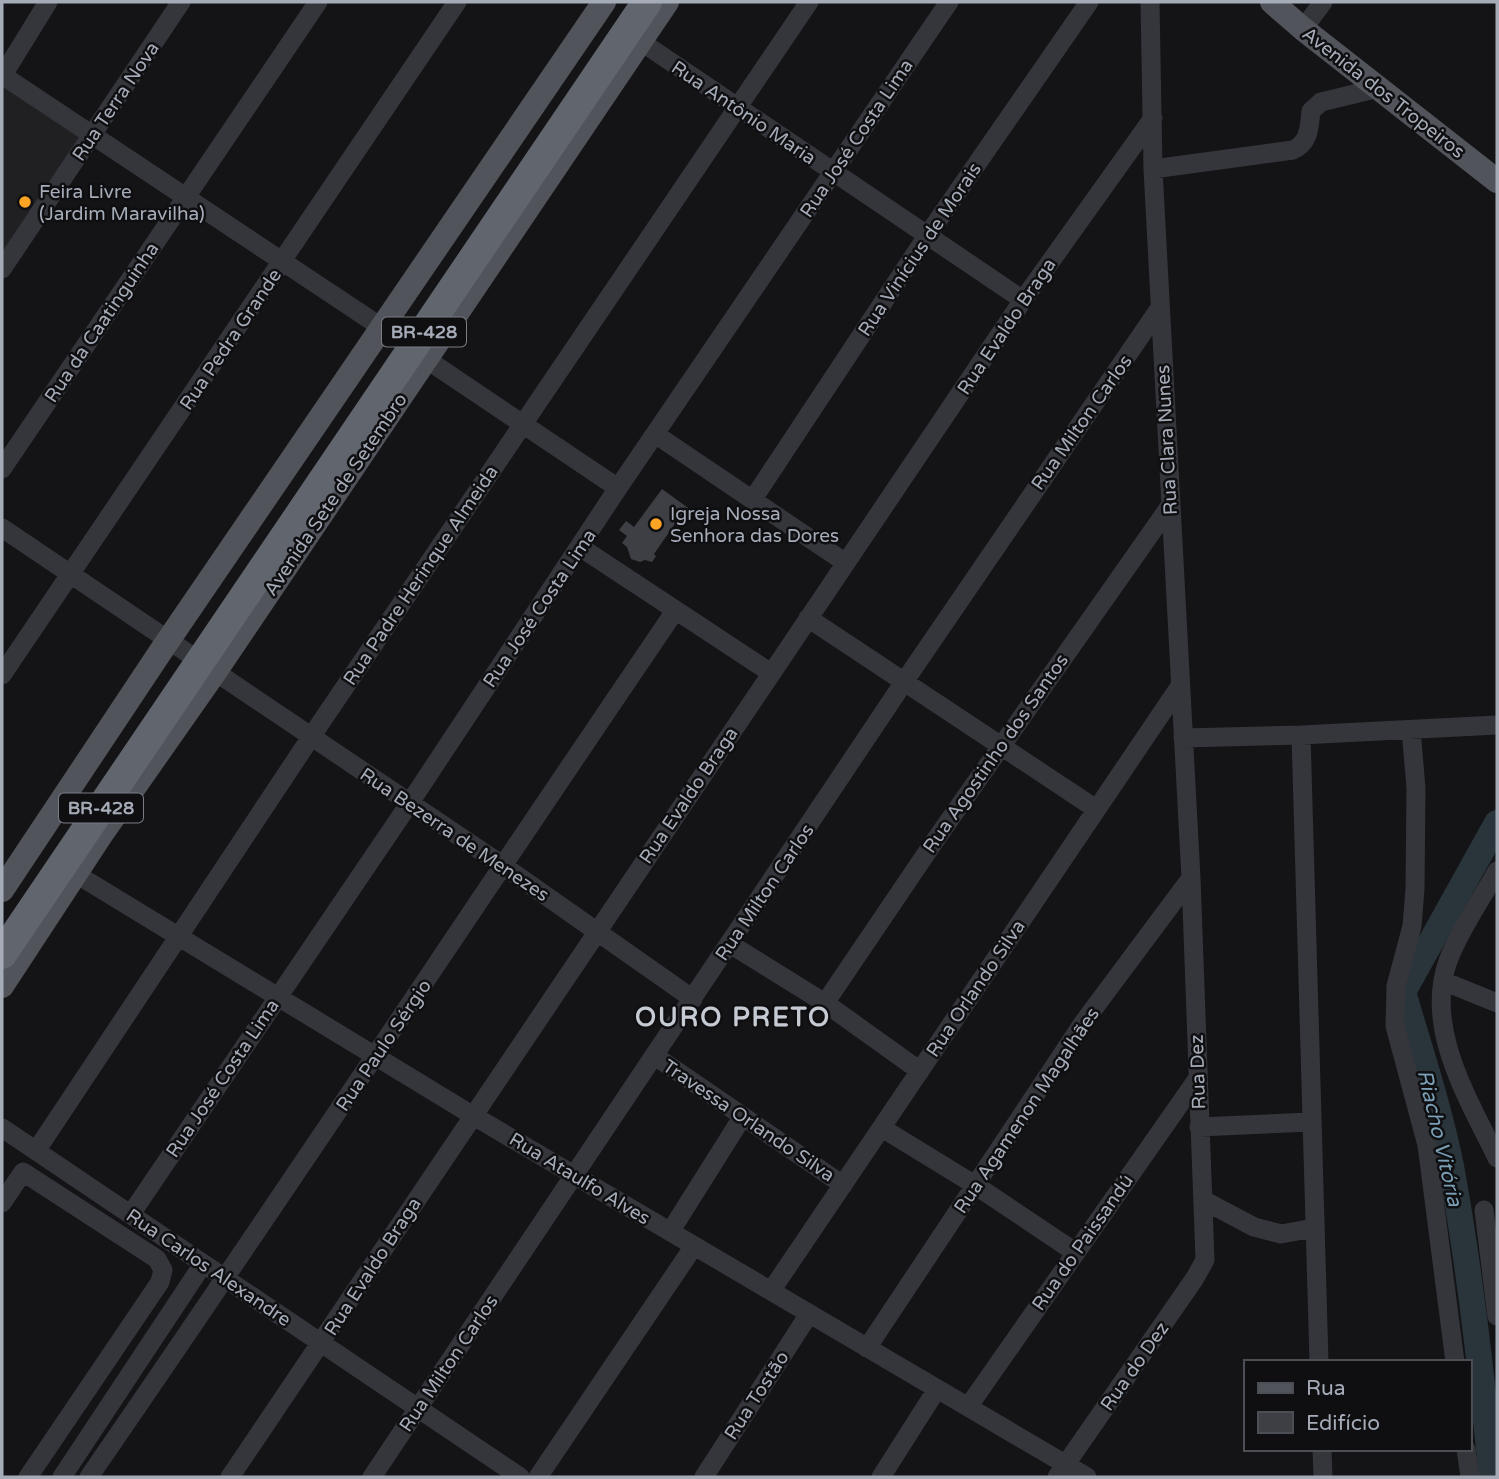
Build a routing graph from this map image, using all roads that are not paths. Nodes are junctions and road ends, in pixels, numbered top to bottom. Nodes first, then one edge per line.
1 (48, 2) edge
2 (181, 2) edge
3 (318, 2) edge
4 (457, 2) edge
5 (626, 2) edge
6 (647, 2) edge
7 (667, 2) edge
8 (809, 2) edge
9 (949, 2) edge
10 (1089, 2) edge
11 (1150, 2) edge
12 (1272, 2) edge
13 (1323, 2) edge
14 (595, 5) edge
15 (1303, 29) junction
16 (640, 41) junction
17 (2, 75) edge
18 (1379, 88) junction
19 (736, 106) junction
20 (1153, 118) junction
21 (93, 134) junction
22 (1153, 169) junction
23 (832, 172) junction
24 (1497, 181) edge
25 (186, 197) junction
26 (927, 236) junction
27 (282, 263) junction
28 (2, 269) edge
29 (1023, 300) junction
30 (1159, 309) junction
31 (381, 327) junction
32 (426, 359) junction
33 (523, 422) junction
34 (656, 434) junction
35 (2, 469) edge
36 (618, 488) junction
37 (753, 499) junction
38 (1170, 506) junction
39 (2, 528) edge
40 (580, 547) junction
41 (845, 563) junction
42 (71, 575) junction
43 (675, 611) junction
44 (808, 618) junction
45 (193, 656) junction
46 (771, 673) junction
47 (2, 675) edge
48 (904, 682) junction
49 (1180, 686) junction
50 (1497, 726) edge
51 (1411, 730) junction
52 (1301, 735) junction
53 (311, 737) junction
54 (1183, 738) junction
55 (1000, 746) junction
56 (156, 757) junction
57 (128, 768) junction
58 (409, 804) junction
59 (1096, 809) junction
60 (502, 865) junction
61 (1497, 871) edge
62 (75, 874) junction
63 (1191, 878) junction
64 (3, 912) edge
65 (597, 931) junction
66 (180, 936) junction
67 (730, 944) junction
68 (2, 954) edge
69 (1443, 981) junction
70 (2, 986) edge
71 (277, 996) junction
72 (693, 999) junction
73 (825, 1003) junction
74 (1497, 1003) edge
75 (376, 1055) junction
76 (656, 1056) junction
77 (920, 1071) junction
78 (1198, 1078) junction
79 (472, 1115) junction
80 (743, 1116) junction
81 (1311, 1122) junction
82 (1199, 1126) junction
83 (2, 1128) edge
84 (882, 1128) junction
85 (36, 1151) junction
86 (1497, 1158) edge
87 (576, 1174) junction
88 (843, 1185) junction
89 (975, 1185) junction
90 (1203, 1200) junction
91 (2, 1203) edge
92 (131, 1214) junction
93 (1497, 1219) edge
94 (1314, 1228) junction
95 (670, 1232) junction
96 (694, 1246) junction
97 (1074, 1252) junction
98 (203, 1264) junction
99 (1203, 1266) joint
100 (226, 1279) junction
101 (771, 1291) junction
102 (809, 1314) junction
103 (1497, 1317) edge
104 (321, 1343) junction
105 (867, 1348) junction
106 (1319, 1360) edge
107 (1455, 1360) edge
108 (937, 1389) junction
109 (417, 1407) junction
110 (968, 1407) junction
111 (1322, 1451) edge
112 (1466, 1451) edge
113 (1061, 1471) edge
114 (28, 1477) edge
115 (62, 1477) edge
116 (89, 1477) edge
117 (230, 1477) edge
118 (372, 1477) edge
119 (520, 1477) edge
120 (538, 1477) edge
121 (704, 1477) edge
122 (881, 1477) edge
123 (1087, 1477) edge
124 (1323, 1477) edge
125 (1469, 1477) edge

1 - 17 street
2 - 21 street, Rua Terra Nova
3 - 25 street, Rua da Caatinguinha
4 - 27 street, Rua Pedra Grande
5 - 45 highway, Avenida Sete de Setembro / BR-428
6 - 45 highway, Avenida Sete de Setembro / BR-428
7 - 16 main road, Avenida Sete de Setembro
8 - 19 street, Rua Padre Herinque Almeida
9 - 23 street, Rua José Costa Lima
10 - 26 street, Rua Vinícius de Morais
11 - 20 street, Rua Clara Nunes
12 - 15 main road, Avenida dos Tropeiros
13 - 15 street
14 - 31 main road, Avenida Sete de Setembro
15 - 18 main road, Avenida dos Tropeiros
16 - 19 street, Rua Antônio Maria
16 - 32 main road, Avenida Sete de Setembro
17 - 21 street
18 - 22 street
18 - 24 main road, Avenida dos Tropeiros
19 - 23 street, Rua Antônio Maria
19 - 33 street, Rua Padre Herinque Almeida
20 - 22 street, Rua Clara Nunes
20 - 29 street, Rua Evaldo Braga
21 - 25 street
21 - 28 street, Rua Terra Nova
22 - 30 street, Rua Clara Nunes
23 - 26 street, Rua Antônio Maria
23 - 34 street, Rua José Costa Lima
25 - 27 street
25 - 35 street, Rua da Caatinguinha
26 - 29 street, Rua Antônio Maria
26 - 37 street, Rua Vinícius de Morais
27 - 31 street
27 - 42 street, Rua Pedra Grande
29 - 41 street, Rua Evaldo Braga
30 - 38 street, Rua Clara Nunes
30 - 48 street, Rua Milton Carlos
31 - 45 main road, Avenida Sete de Setembro
32 - 33 street
32 - 45 main road, Avenida Sete de Setembro
33 - 36 street
33 - 53 street, Rua Padre Herinque Almeida
34 - 36 street, Rua José Costa Lima
34 - 37 street
36 - 40 street, Rua José Costa Lima
37 - 41 street
38 - 49 street, Rua Clara Nunes
38 - 55 street, Rua Agostinho dos Santos
39 - 42 street, Rua Bezerra de Menezes
40 - 43 street
40 - 58 street, Rua José Costa Lima
41 - 44 street, Rua Evaldo Braga
42 - 45 street, Rua Bezerra de Menezes
42 - 47 street, Rua Pedra Grande
43 - 46 street
43 - 60 street, Rua Paulo Sérgio
44 - 46 street, Rua Evaldo Braga
44 - 48 street
45 - 53 street, Rua Bezerra de Menezes
45 - 56 main road, Avenida Sete de Setembro
45 - 57 highway, Avenida Sete de Setembro / BR-428
45 - 64 highway, Avenida Sete de Setembro / BR-428
46 - 65 street, Rua Evaldo Braga
48 - 55 street
48 - 67 street, Rua Milton Carlos
49 - 54 street, Rua Clara Nunes
49 - 59 street, Rua Orlando Silva
50 - 51 street
51 - 52 street
51 - 107 street
52 - 54 street
52 - 81 street
53 - 58 street, Rua Bezerra de Menezes
53 - 66 street, Rua Padre Herinque Almeida
54 - 63 street, Rua Clara Nunes
55 - 59 street
55 - 73 street, Rua Agostinho dos Santos
56 - 57 highway
56 - 62 main road, Avenida Sete de Setembro
57 - 68 highway, Avenida Sete de Setembro / BR-428
58 - 60 street, Rua Bezerra de Menezes
58 - 71 street, Rua José Costa Lima
59 - 77 street, Rua Orlando Silva
60 - 65 street, Rua Bezerra de Menezes
60 - 75 street, Rua Paulo Sérgio
61 - 69 street
62 - 66 street, Rua Ataulfo Alves
62 - 70 main road, Avenida Sete de Setembro
63 - 78 street, Rua Dez
63 - 89 street, Rua Agamenon Magalhães
65 - 72 street, Rua Bezerra de Menezes
65 - 79 street, Rua Evaldo Braga
66 - 71 street, Rua Ataulfo Alves
66 - 85 street, Rua Padre Herinque Almeida
67 - 72 street, Rua Milton Carlos
67 - 73 street
69 - 74 street
69 - 86 street
71 - 75 street, Rua Ataulfo Alves
71 - 92 street, Rua José Costa Lima
72 - 76 street, Rua Milton Carlos
73 - 77 street
75 - 79 street, Rua Ataulfo Alves
75 - 100 street, Rua Paulo Sérgio
76 - 80 street, Travessa Orlando Silva
76 - 87 street, Rua Milton Carlos
77 - 84 street, Rua Orlando Silva
78 - 82 street, Rua Dez
78 - 97 street, Rua do Paissandú
79 - 87 street, Rua Ataulfo Alves
79 - 104 street, Rua Evaldo Braga
80 - 88 street, Travessa Orlando Silva
80 - 95 street
81 - 82 street
81 - 94 street
82 - 90 street, Rua Dez
83 - 85 street, Rua Carlos Alexandre
84 - 88 street, Rua Orlando Silva
84 - 89 street
85 - 92 street, Rua Carlos Alexandre
87 - 95 street, Rua Ataulfo Alves
87 - 109 street, Rua Milton Carlos
88 - 101 street, Rua Orlando Silva
89 - 97 street
89 - 105 street, Rua Agamenon Magalhães
90 - 94 street
90 - 99 street, Rua Dez
91 - 114 street
92 - 98 street, Rua Carlos Alexandre
93 - 103 street
94 - 106 street
95 - 96 street, Rua Ataulfo Alves
96 - 101 street, Rua Ataulfo Alves
96 - 120 street
97 - 110 street, Rua do Paissandú
98 - 100 street, Rua Carlos Alexandre
98 - 115 street
99 - 113 street, Rua do Dez
100 - 104 street, Rua Carlos Alexandre
100 - 116 street, Rua Paulo Sérgio
101 - 102 street, Rua Ataulfo Alves
102 - 105 street, Rua Ataulfo Alves
102 - 121 street, Rua Tostão
104 - 109 street, Rua Carlos Alexandre
104 - 117 street, Rua Evaldo Braga
105 - 108 street, Rua Ataulfo Alves
108 - 110 street, Rua Ataulfo Alves
108 - 122 street
109 - 118 street, Rua Milton Carlos
109 - 119 street, Rua Carlos Alexandre
110 - 113 street, Rua Ataulfo Alves
111 - 124 street
112 - 125 street
113 - 123 street, Rua Ataulfo Alves

